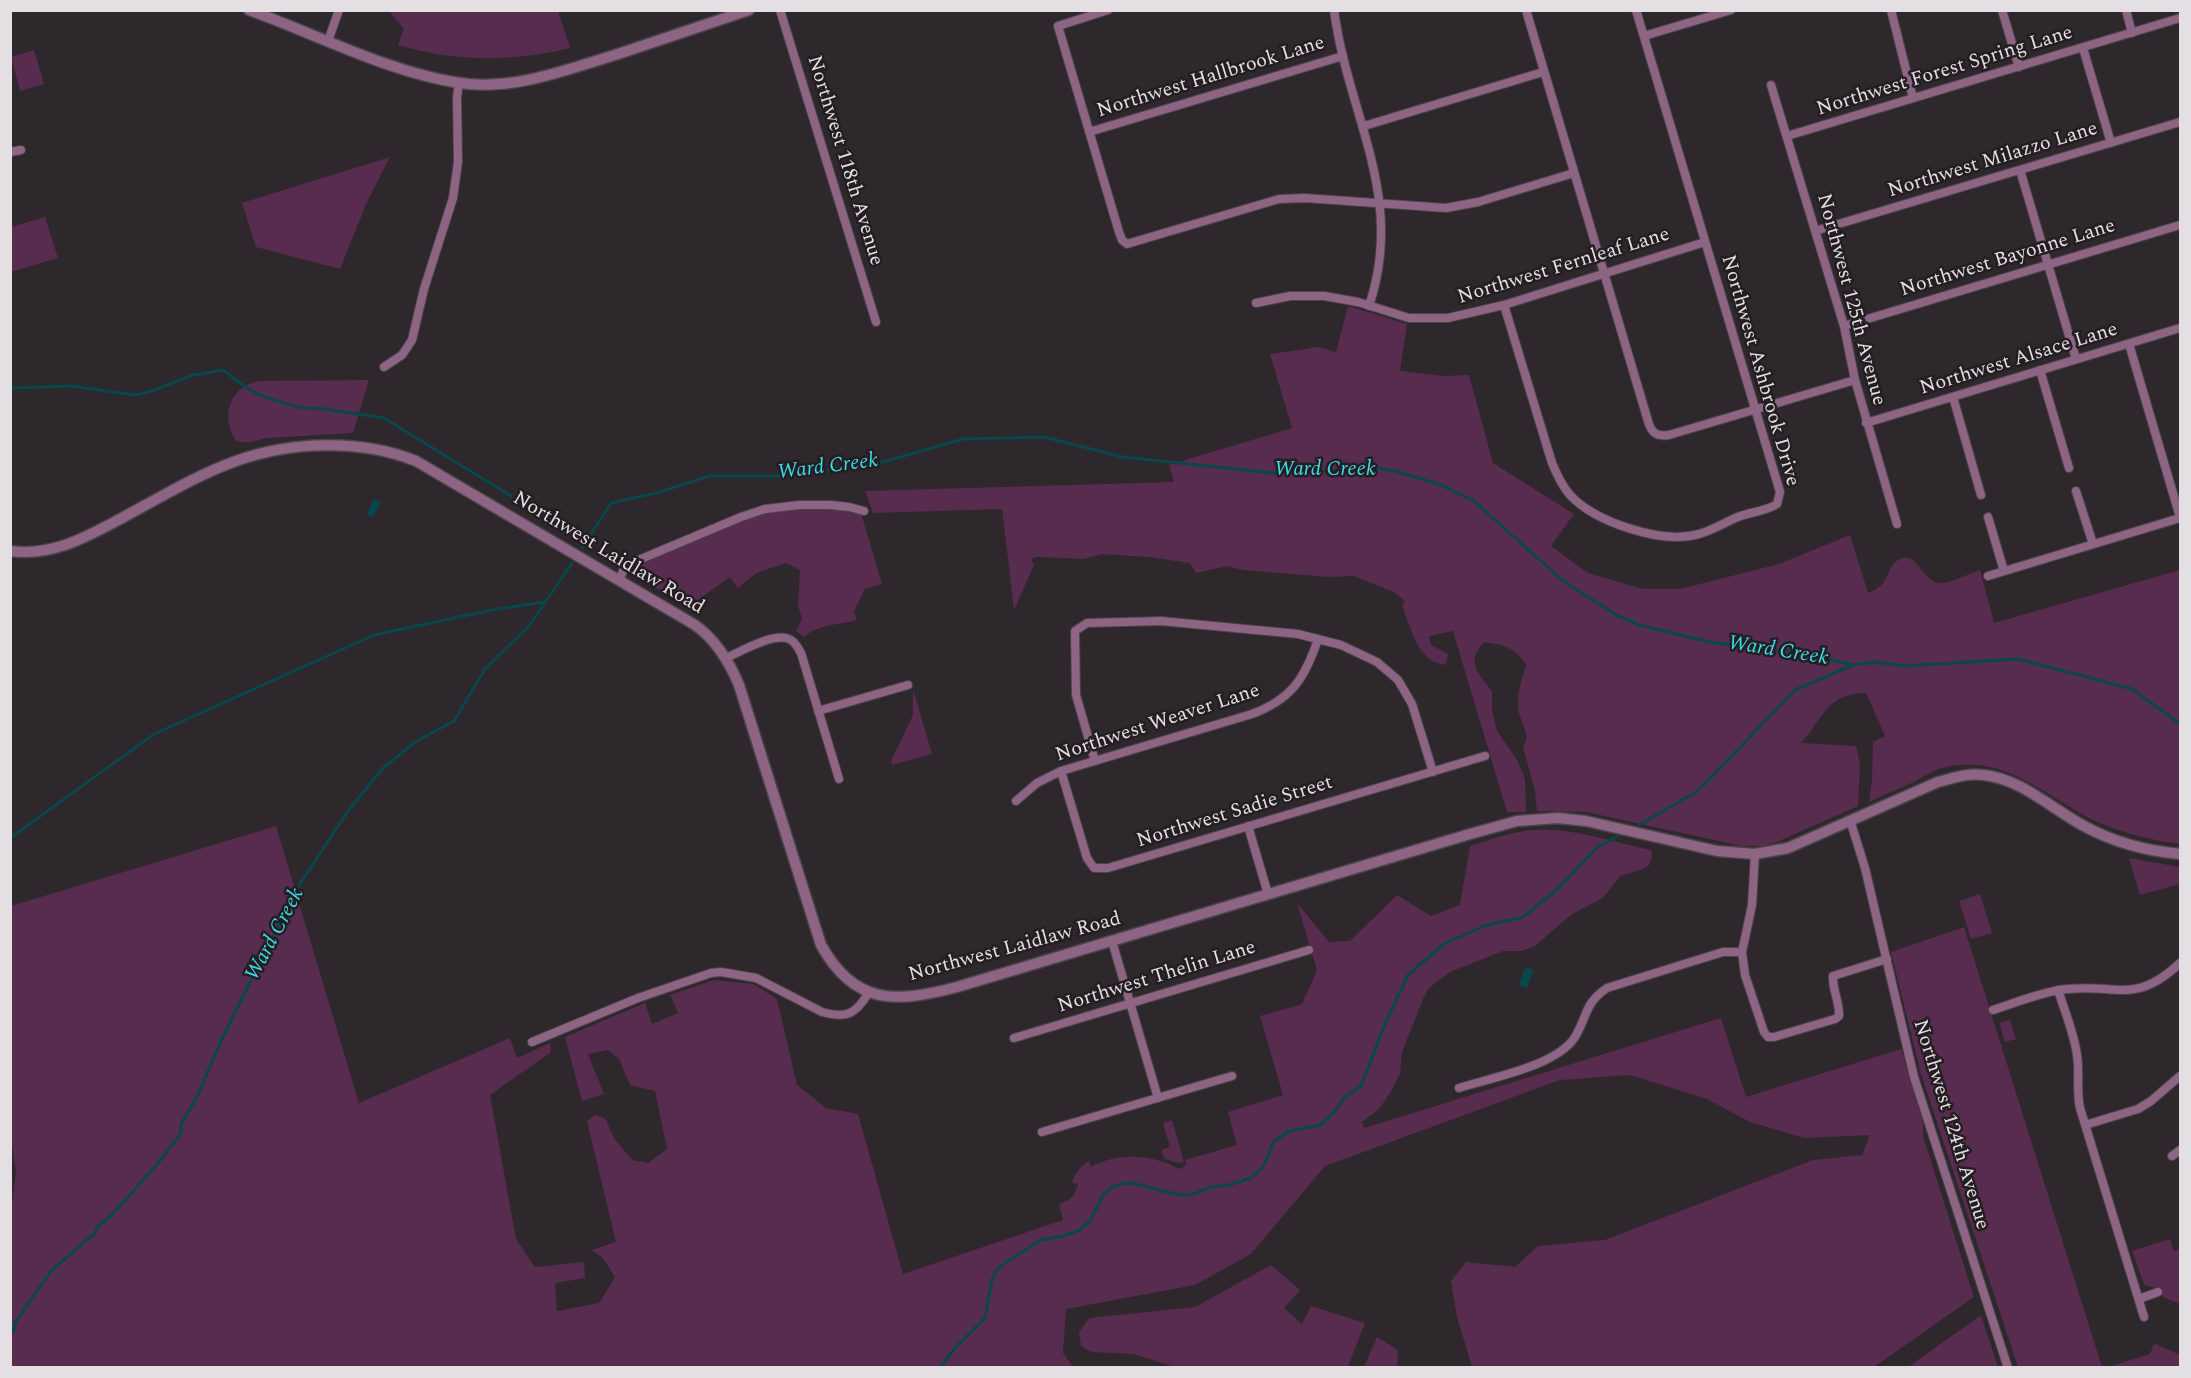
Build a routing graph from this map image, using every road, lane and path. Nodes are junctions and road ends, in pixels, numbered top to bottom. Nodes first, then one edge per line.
1 (249, 10) edge
2 (339, 10) edge
3 (749, 10) edge
4 (780, 10) edge
5 (1108, 10) edge
6 (1334, 10) edge
7 (1526, 10) edge
8 (1636, 10) edge
9 (1731, 10) edge
10 (1891, 10) edge
11 (2002, 10) edge
12 (2126, 10) edge
13 (2181, 18) edge
14 (2132, 33) junction
15 (1644, 36) junction
16 (328, 41) junction
17 (2083, 48) junction
18 (1343, 56) junction
19 (2019, 67) junction
20 (1544, 72) junction
21 (459, 83) junction
22 (1771, 85) dead end
23 (1913, 98) junction
24 (2181, 122) edge
25 (1364, 126) junction
26 (1089, 132) junction
27 (1787, 136) junction
28 (2111, 143) junction
29 (21, 150) dead end
30 (10, 152) edge
31 (2020, 170) junction
32 (1574, 173) junction
33 (1380, 203) junction
34 (2181, 225) edge
35 (1815, 231) junction
36 (1705, 242) junction
37 (2048, 264) junction
38 (1605, 272) junction
39 (1256, 303) dead end
40 (1504, 304) junction
41 (1369, 306) junction
42 (876, 322) dead end
43 (1844, 326) junction
44 (2181, 328) edge
45 (2129, 344) junction
46 (2076, 359) junction
47 (384, 367) dead end
48 (2040, 370) junction
49 (1855, 380) junction
50 (1953, 397) junction
51 (1755, 409) junction
52 (1866, 423) junction
53 (2070, 468) dead end
54 (2076, 491) dead end
55 (1981, 495) dead end
56 (864, 511) dead end
57 (1988, 517) dead end
58 (2181, 517) edge
59 (1897, 524) dead end
60 (2093, 544) junction
61 (10, 551) edge
62 (2004, 571) junction
63 (1988, 576) dead end
64 (619, 580) junction
65 (1318, 639) junction
66 (726, 658) junction
67 (908, 685) dead end
68 (818, 711) junction
69 (1485, 756) dead end
70 (1095, 761) junction
71 (1061, 771) junction
72 (1433, 771) junction
73 (839, 779) dead end
74 (1016, 801) dead end
75 (1850, 820) junction
76 (1248, 826) junction
77 (1755, 854) junction
78 (2181, 854) edge
79 (1268, 894) junction
80 (1112, 941) junction
81 (1309, 950) dead end
82 (1742, 952) junction
83 (1887, 959) junction
84 (2181, 963) edge
85 (2058, 990) junction
86 (869, 992) junction
87 (1131, 1003) junction
88 (1993, 1010) dead end
89 (1014, 1038) dead end
90 (532, 1042) dead end
91 (1232, 1076) dead end
92 (2181, 1076) edge
93 (1459, 1088) dead end
94 (1158, 1098) junction
95 (2085, 1125) junction
96 (1042, 1132) dead end
97 (2181, 1150) edge
98 (2172, 1156) dead end
99 (2158, 1292) dead end
100 (2139, 1299) junction
101 (2144, 1317) dead end
102 (2008, 1368) edge

1 - 16 street
2 - 16 street
3 - 21 street
4 - 42 street, Northwest 118th Avenue
5 - 26 street
6 - 18 street
7 - 20 street
8 - 15 street, Northwest Ashbrook Drive
9 - 15 street
10 - 23 street
11 - 19 street
12 - 14 street
13 - 14 street, Northwest Forest Spring Lane
14 - 17 street, Northwest Forest Spring Lane
15 - 36 street, Northwest Ashbrook Drive
16 - 21 street
17 - 19 street, Northwest Forest Spring Lane
17 - 28 street
18 - 25 street
18 - 26 street, Northwest Hallbrook Lane
19 - 23 street, Northwest Forest Spring Lane
20 - 25 street
20 - 32 street
21 - 47 street
22 - 27 street, Northwest 125th Avenue
23 - 27 street, Northwest Forest Spring Lane
24 - 28 street, Northwest Milazzo Lane
25 - 33 street
26 - 33 street
27 - 35 street, Northwest 125th Avenue
28 - 31 street, Northwest Milazzo Lane
29 - 30 street
31 - 35 street, Northwest Milazzo Lane
31 - 37 street
32 - 33 street
32 - 38 street
33 - 41 street
34 - 37 street, Northwest Bayonne Lane
35 - 43 street, Northwest 125th Avenue
36 - 38 street, Northwest Fernleaf Lane
36 - 51 street, Northwest Ashbrook Drive
37 - 43 street, Northwest Bayonne Lane
37 - 46 street
38 - 40 street, Northwest Fernleaf Lane
38 - 51 street
39 - 41 street, Northwest Fernleaf Lane
40 - 41 street, Northwest Fernleaf Lane
40 - 51 street, Northwest Ashbrook Drive
43 - 49 street, Northwest 125th Avenue
44 - 45 street, Northwest Alsace Lane
45 - 46 street, Northwest Alsace Lane
45 - 58 street
46 - 48 street, Northwest Alsace Lane
48 - 50 street, Northwest Alsace Lane
48 - 53 street
49 - 51 street
49 - 52 street, Northwest 125th Avenue
50 - 52 street, Northwest Alsace Lane
50 - 55 street
52 - 59 street, Northwest 125th Avenue
54 - 60 street
56 - 64 street
57 - 62 street
58 - 60 street
60 - 62 street
61 - 64 street, Northwest Laidlaw Road
62 - 63 street
64 - 66 street, Northwest Laidlaw Road
65 - 70 street, Northwest Weaver Lane
65 - 70 street
65 - 72 street
66 - 68 street
66 - 86 street, Northwest Laidlaw Road
67 - 68 street
68 - 73 street
69 - 72 street, Northwest Sadie Street
70 - 71 street, Northwest Weaver Lane
71 - 74 street, Northwest Weaver Lane
71 - 76 street, Northwest Sadie Street
72 - 76 street, Northwest Sadie Street
75 - 77 street, Northwest Laidlaw Road
75 - 78 street, Northwest Laidlaw Road
75 - 83 street, Northwest 124th Avenue
76 - 79 street
77 - 79 street, Northwest Laidlaw Road
77 - 82 street
79 - 80 street, Northwest Laidlaw Road
80 - 86 street, Northwest Laidlaw Road
80 - 87 street
81 - 87 street, Northwest Thelin Lane
82 - 83 street
82 - 93 street
83 - 102 street, Northwest 124th Avenue
84 - 85 street
85 - 88 street
85 - 95 street
86 - 90 street
87 - 89 street, Northwest Thelin Lane
87 - 94 street
91 - 94 street
92 - 95 street
94 - 96 street
95 - 100 street
97 - 98 street
99 - 100 street
100 - 101 street

